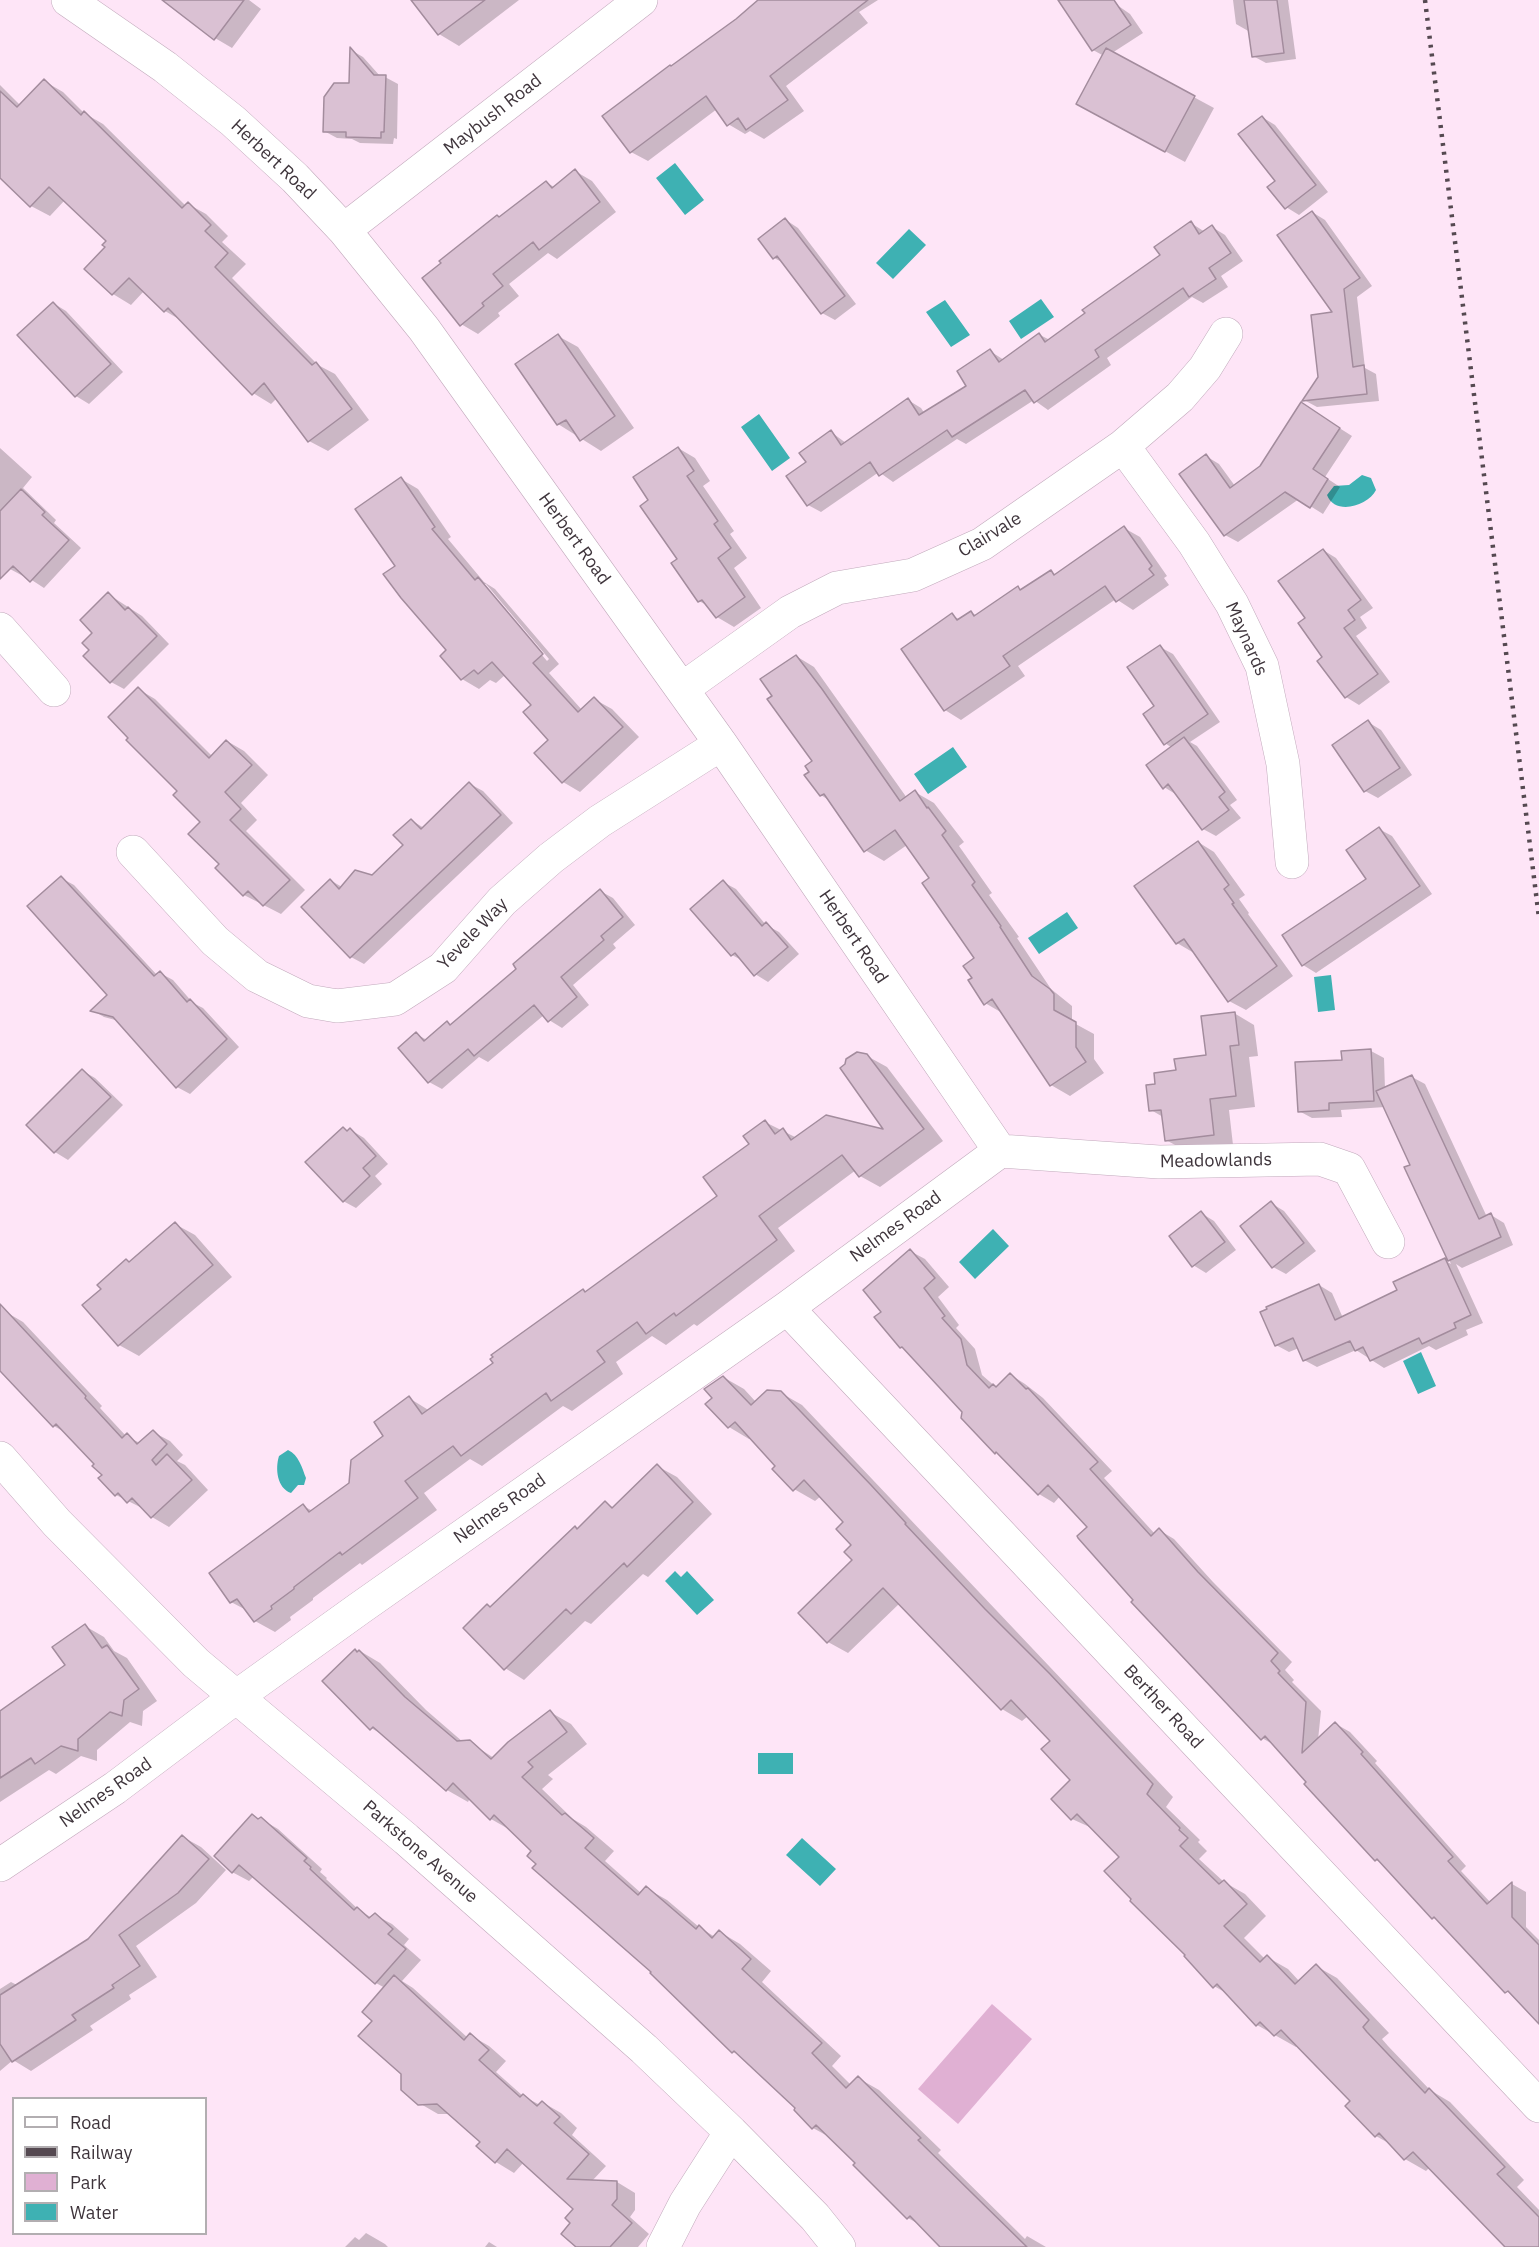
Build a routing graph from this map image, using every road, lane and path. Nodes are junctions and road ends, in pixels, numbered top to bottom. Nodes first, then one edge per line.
1 (69, 0) edge
2 (641, 0) edge
3 (344, 230) junction
4 (1226, 334) dead end
5 (1123, 446) junction
6 (0, 629) edge
7 (682, 689) junction
8 (54, 690) dead end
9 (721, 744) junction
10 (133, 852) dead end
11 (1292, 862) dead end
12 (1000, 1151) junction
13 (1388, 1242) dead end
14 (787, 1308) junction
15 (0, 1458) edge
16 (236, 1697) junction
17 (0, 1865) edge
18 (1539, 2106) edge
19 (731, 2132) junction
20 (663, 2247) edge
21 (839, 2247) edge

1 - 3 street, Herbert Road
2 - 3 street, Maybush Road
3 - 7 street, Herbert Road
4 - 5 street, Clairvale
5 - 7 street, Clairvale
5 - 11 street, Maynards
6 - 8 street
7 - 9 street, Herbert Road
9 - 10 street, Yevele Way
9 - 12 street, Herbert Road
12 - 13 street, Meadowlands
12 - 14 street, Nelmes Road
14 - 16 street, Nelmes Road
14 - 18 street, Berther Road
15 - 16 street, Parkstone Avenue
16 - 17 street, Nelmes Road
16 - 19 street, Parkstone Avenue
19 - 20 street
19 - 21 street, Parkstone Avenue

